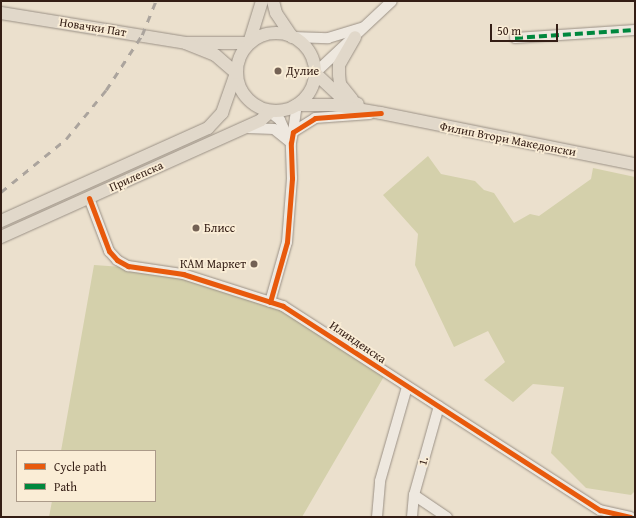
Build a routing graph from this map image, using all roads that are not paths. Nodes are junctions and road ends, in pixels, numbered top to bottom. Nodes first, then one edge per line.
1 (262, 1) edge
2 (273, 1) edge
3 (392, 1) edge
4 (1, 13) edge
5 (257, 20) junction
6 (365, 26) junction
7 (635, 30) edge
8 (292, 36) junction
9 (355, 38) junction
10 (515, 38) dead end
11 (229, 42) junction
12 (186, 43) junction
13 (249, 43) junction
14 (223, 62) junction
15 (236, 73) junction
16 (315, 73) junction
17 (229, 100) junction
18 (355, 103) junction
19 (297, 105) junction
20 (270, 112) junction
21 (381, 113) junction
22 (242, 128) junction
23 (294, 132) junction
24 (291, 143) junction
25 (635, 164) edge
26 (89, 198) junction
27 (1, 221) edge
28 (1, 237) edge
29 (270, 302) junction
30 (407, 386) junction
31 (439, 406) junction
32 (414, 495) junction
33 (598, 514) edge
34 (377, 517) edge
35 (412, 517) edge
36 (447, 517) edge
37 (630, 517) edge

1 - 5 main road
2 - 8 main road
3 - 6 street
4 - 12 main road, Новачки Пат
5 - 11 main road
5 - 13 main road
6 - 8 street
6 - 9 street
7 - 10 street
8 - 13 main road
8 - 16 main road
9 - 16 street
9 - 18 main road
11 - 12 main road
11 - 13 main road
12 - 14 main road
13 - 15 main road
14 - 15 main road
14 - 17 main road
15 - 17 main road, Прилепска
15 - 20 main road
16 - 18 main road
16 - 19 main road
17 - 27 main road, Прилепска
18 - 21 main road
19 - 20 main road
19 - 21 main road
19 - 23 street
20 - 22 main road, Прилепска
20 - 24 street
21 - 23 street
21 - 25 main road, Филип Втори Македонски
22 - 24 street
22 - 26 main road, Прилепска
23 - 24 street
24 - 29 street
26 - 28 main road, Прилепска
26 - 29 street, Илинденска
29 - 30 street, Илинденска
30 - 31 street, Илинденска
30 - 34 street
31 - 32 street, 1.
31 - 33 street, Илинденска
32 - 35 street, 1.
32 - 36 street
33 - 37 street, Илинденска

